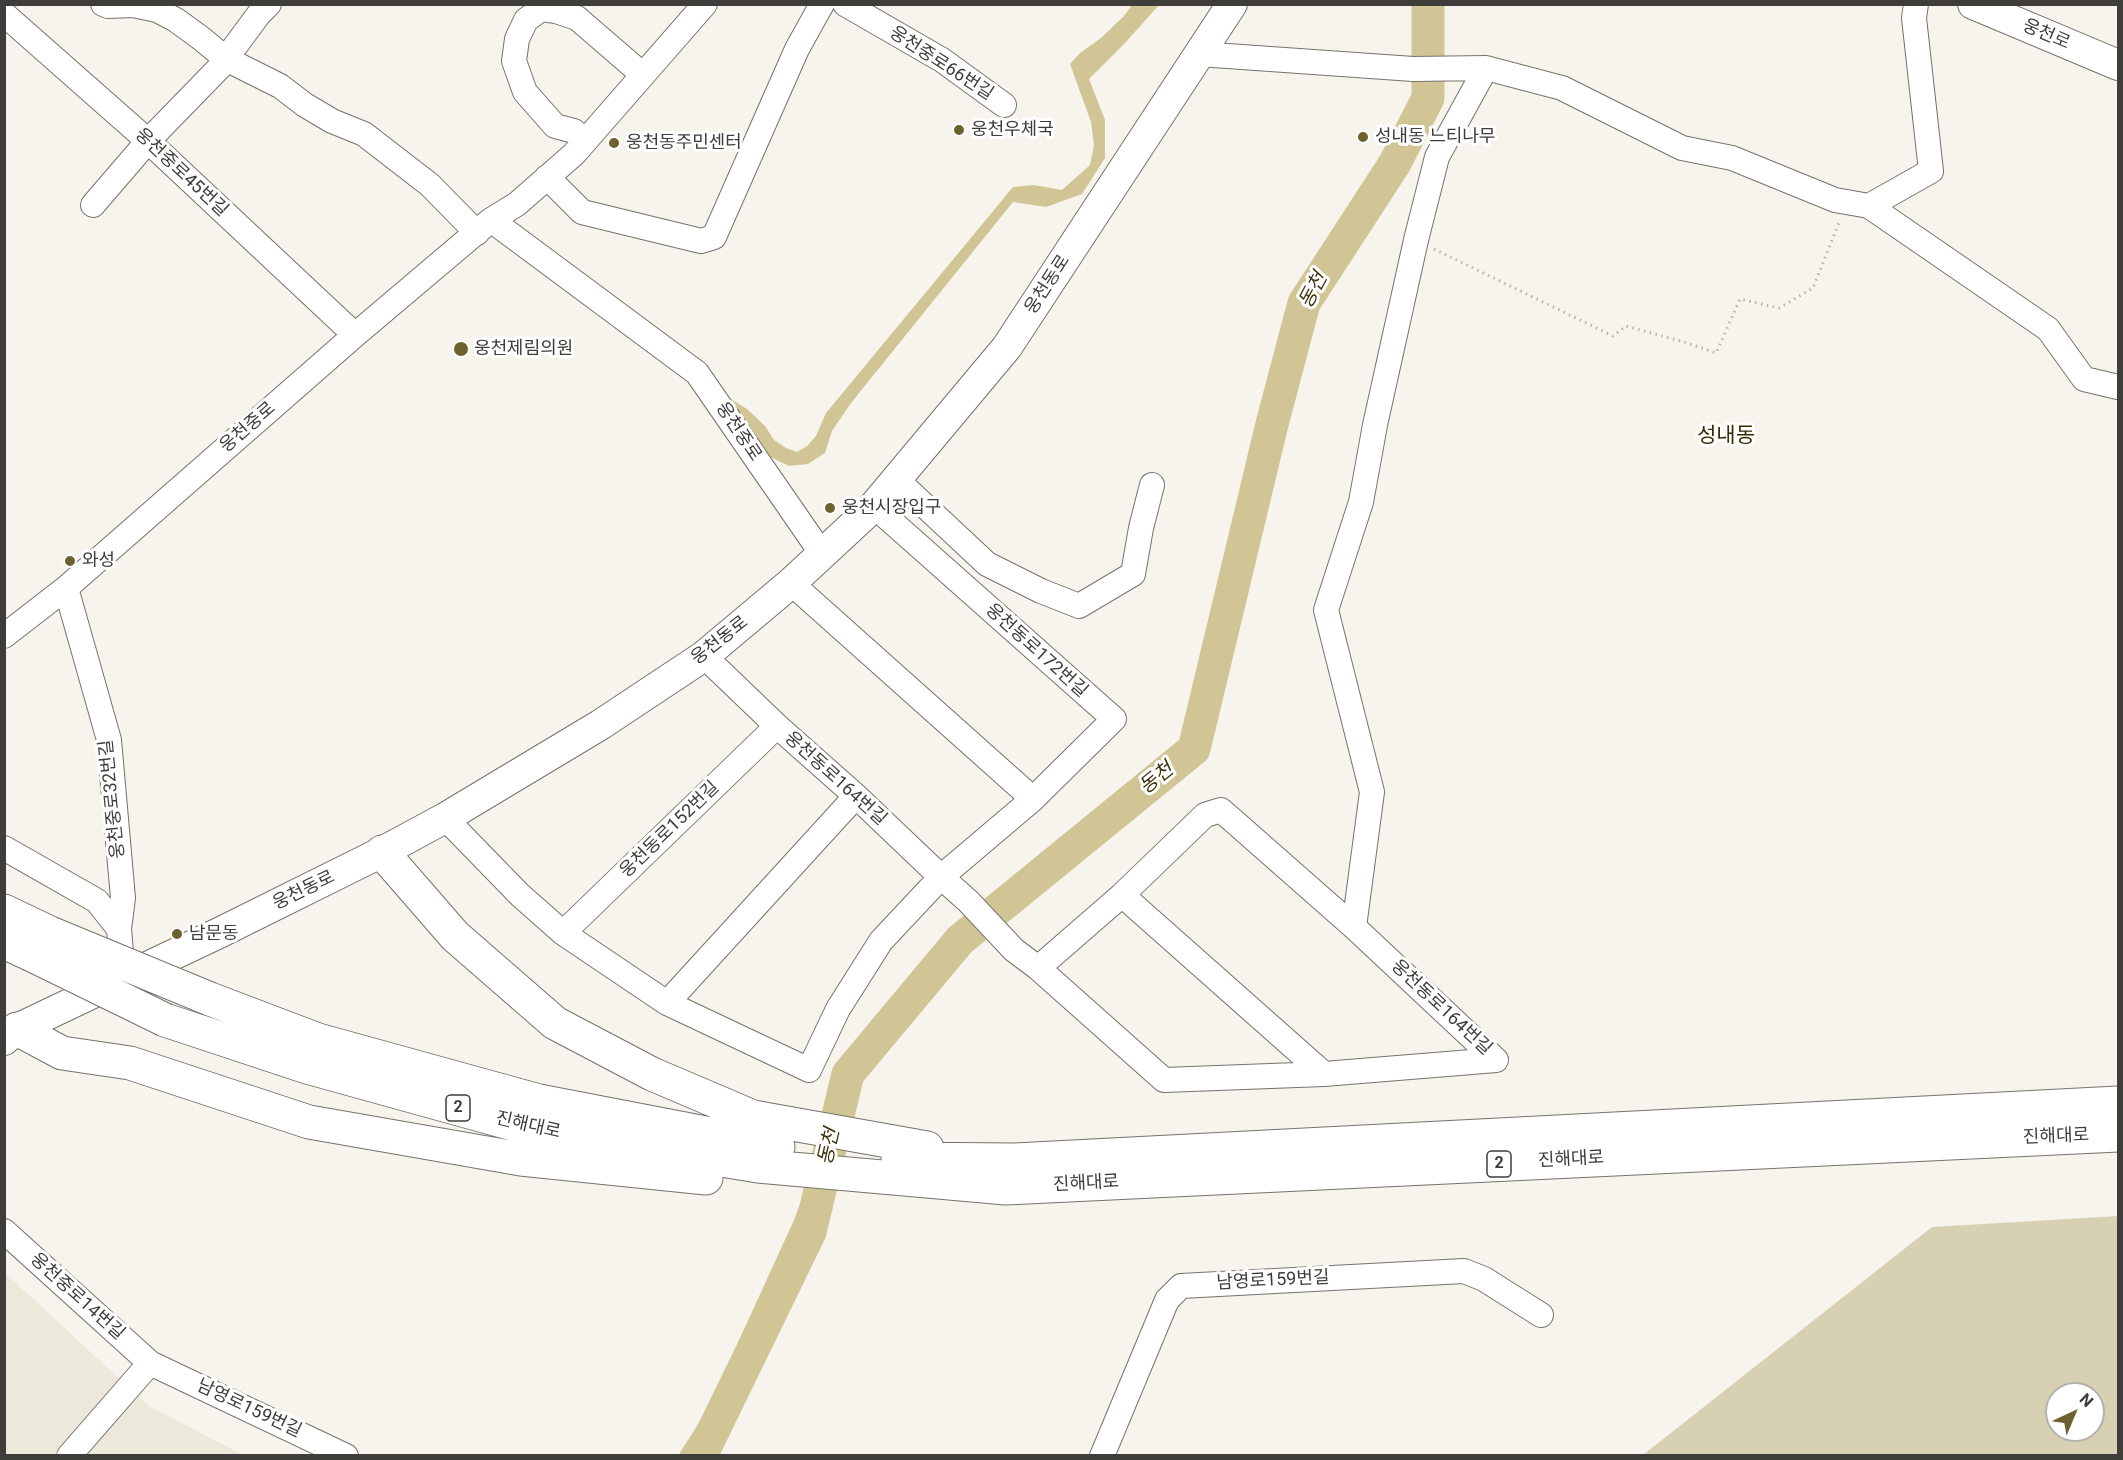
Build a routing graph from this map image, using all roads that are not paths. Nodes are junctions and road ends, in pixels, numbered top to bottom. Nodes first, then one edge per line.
1 (103, 4) edge
2 (705, 4) edge
3 (822, 4) edge
4 (845, 4) edge
5 (1232, 4) edge
6 (1916, 4) edge
7 (1973, 4) edge
8 (258, 8) edge
9 (4, 14) edge
10 (1199, 54) junction
11 (226, 59) junction
12 (2118, 65) edge
13 (1486, 68) junction
14 (643, 75) junction
15 (1004, 105) dead end
16 (574, 130) dead end
17 (148, 141) junction
18 (547, 177) junction
19 (93, 205) dead end
20 (1865, 205) junction
21 (484, 226) junction
22 (355, 335) junction
23 (2118, 387) edge
24 (895, 478) junction
25 (1152, 485) dead end
26 (874, 506) junction
27 (822, 554) junction
28 (791, 583) junction
29 (66, 588) junction
30 (4, 636) edge
31 (704, 656) junction
32 (777, 726) junction
33 (856, 796) junction
34 (1033, 799) junction
35 (445, 818) junction
36 (4, 848) edge
37 (382, 852) junction
38 (941, 878) junction
39 (1122, 895) junction
40 (4, 911) edge
41 (1354, 927) junction
42 (119, 929) junction
43 (563, 933) junction
44 (28, 943) edge
45 (1038, 968) junction
46 (123, 978) junction
47 (667, 1003) junction
48 (11, 1035) edge
49 (1324, 1074) junction
50 (2118, 1103) edge
51 (2118, 1135) edge
52 (797, 1138) junction
53 (890, 1169) junction
54 (757, 1174) junction
55 (1011, 1174) junction
56 (4, 1231) edge
57 (1541, 1315) dead end
58 (150, 1363) junction
59 (69, 1455) edge
60 (346, 1455) edge
61 (1102, 1455) edge

1 - 11 street
2 - 14 street, 웅천중로
3 - 18 street
4 - 15 street, 웅천중로66번길
5 - 10 main road, 웅천동로
6 - 20 street
7 - 12 main road, 웅천로
8 - 11 street
9 - 17 street, 웅천중로45번길
10 - 13 street
10 - 24 main road, 웅천동로
11 - 17 street
11 - 21 street
13 - 20 street
13 - 41 street
14 - 16 street
14 - 18 street, 웅천중로
17 - 19 street
17 - 22 street, 웅천중로45번길
18 - 21 street, 웅천중로
20 - 23 street
21 - 22 street, 웅천중로
21 - 27 street, 웅천중로
22 - 29 street, 웅천중로
24 - 25 street
24 - 26 main road, 웅천동로
26 - 27 main road, 웅천동로
26 - 34 street, 웅천동로172번길
27 - 28 main road, 웅천동로
28 - 31 main road, 웅천동로
28 - 34 street
29 - 30 street, 웅천중로
29 - 42 street, 웅천중로32번길
31 - 32 street, 웅천동로164번길
31 - 35 main road, 웅천동로
32 - 33 street, 웅천동로164번길
32 - 43 street, 웅천동로152번길
33 - 38 street, 웅천동로164번길
33 - 47 street
34 - 38 street, 웅천동로172번길
35 - 37 main road, 웅천동로
35 - 43 street
36 - 42 street
37 - 46 main road, 웅천동로
37 - 52 highway
38 - 45 street, 웅천동로164번길
38 - 47 street
39 - 41 street, 웅천동로164번길
39 - 45 street, 웅천동로164번길
39 - 49 street
40 - 44 highway, 2
41 - 49 street, 웅천동로164번길
42 - 46 street, 웅천중로32번길
43 - 47 street
44 - 52 highway, 진해대로 / 2, bridge
44 - 54 highway, 진해대로 / 2, bridge
45 - 49 street, 웅천동로164번길
46 - 48 main road, 웅천동로
48 - 54 highway
50 - 55 highway, 진해대로 / 2
51 - 55 highway, 진해대로 / 2
52 - 53 highway
53 - 54 highway, 2
53 - 55 highway
53 - 55 highway
56 - 58 street, 웅천중로14번길
57 - 61 street, 남영로159번길
58 - 59 street
58 - 60 street, 남영로159번길

